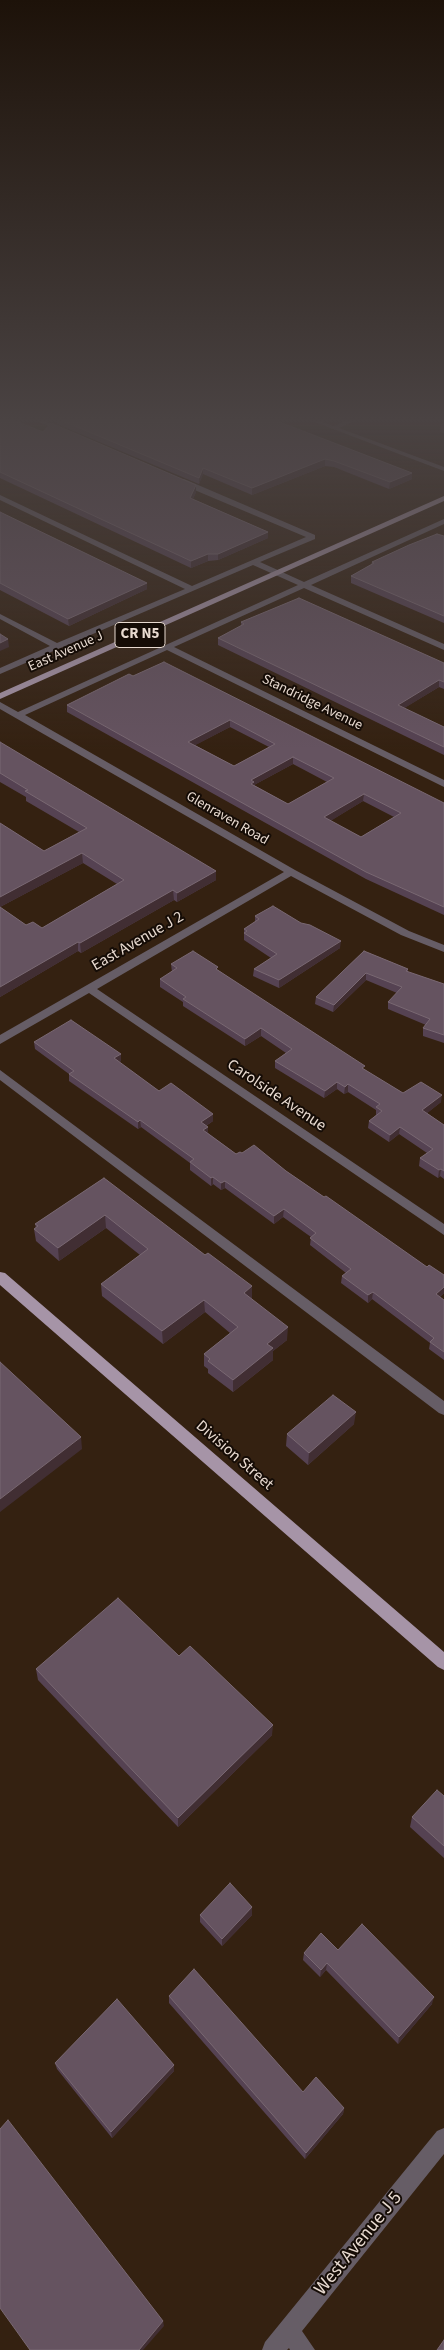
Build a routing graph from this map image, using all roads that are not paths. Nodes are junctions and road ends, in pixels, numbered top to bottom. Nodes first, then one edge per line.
1 (70, 531) edge
2 (297, 531) edge
3 (372, 531) edge
4 (423, 531) joint
5 (437, 536) edge
6 (252, 562) junction
7 (278, 573) junction
8 (305, 585) junction
9 (190, 588) junction
10 (0, 616) edge
11 (56, 646) junction
12 (444, 646) edge
13 (167, 647) junction
14 (0, 671) edge
15 (0, 696) edge
16 (0, 705) edge
17 (18, 715) junction
18 (444, 784) edge
19 (291, 872) junction
20 (444, 949) edge
21 (90, 989) junction
22 (0, 1040) edge
23 (0, 1074) edge
24 (444, 1230) edge
25 (0, 1277) edge
26 (444, 1409) edge
27 (444, 1662) edge
28 (444, 2138) edge
29 (289, 2331) junction
30 (274, 2350) edge
31 (304, 2350) edge

1 - 9 street
2 - 6 street
3 - 7 main road, East Avenue J / CR N5
4 - 5 street
4 - 8 street
6 - 7 street
6 - 9 street
7 - 8 street
7 - 15 main road, East Avenue J / CR N5
8 - 12 street
8 - 13 street
9 - 11 street
10 - 11 street
11 - 14 street
13 - 17 street
13 - 18 street, Standridge Avenue
16 - 17 street, Glenraven Road
17 - 19 street, Glenraven Road
19 - 20 street, Glenraven Road
19 - 21 street, East Avenue J 2
21 - 22 street, East Avenue J 2
21 - 24 street, Carolside Avenue
23 - 26 street
25 - 27 main road, Division Street
28 - 29 street, West Avenue J 5
29 - 30 street, West Avenue J 5
29 - 31 street

